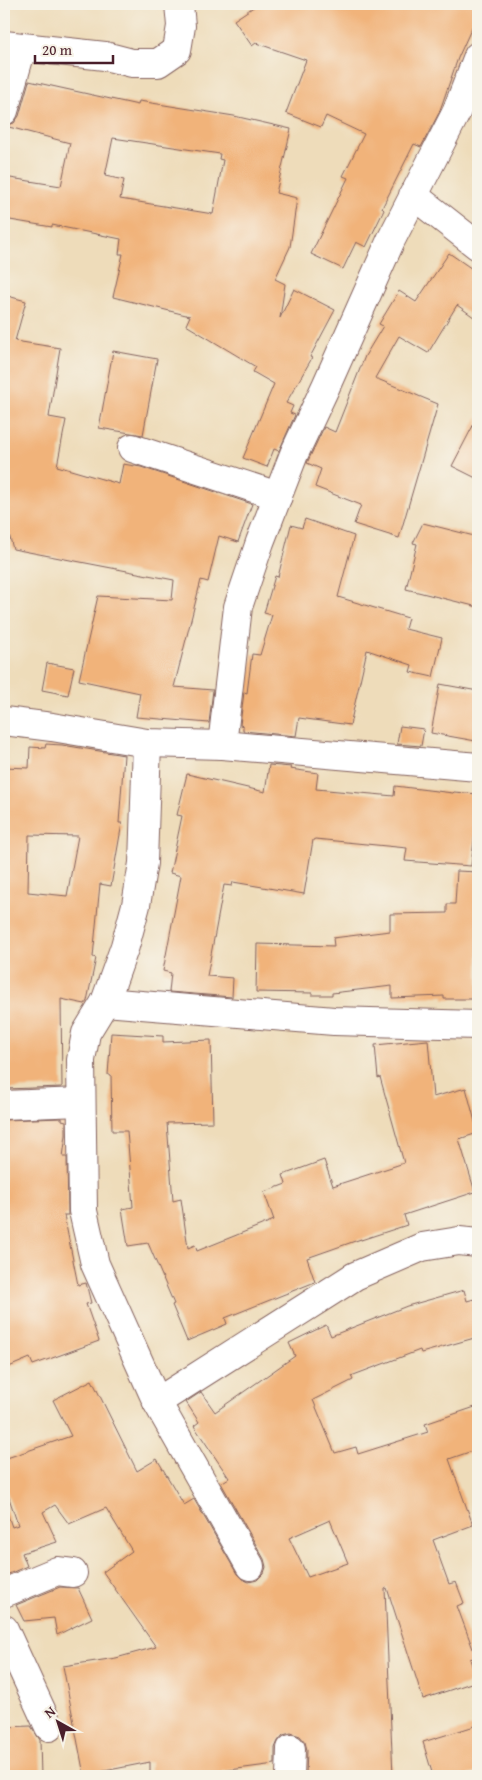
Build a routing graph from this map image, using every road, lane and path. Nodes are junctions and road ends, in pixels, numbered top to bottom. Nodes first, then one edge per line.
1 (179, 4) edge
2 (13, 46) edge
3 (478, 56) edge
4 (4, 111) edge
5 (413, 195) junction
6 (478, 246) edge
7 (132, 448) dead end
8 (278, 496) junction
9 (4, 721) edge
10 (147, 743) junction
11 (222, 745) junction
12 (478, 767) edge
13 (104, 1002) junction
14 (478, 1025) edge
15 (81, 1102) junction
16 (4, 1105) edge
17 (478, 1243) edge
18 (157, 1402) junction
19 (250, 1566) dead end
20 (73, 1573) dead end
21 (4, 1592) edge
22 (4, 1628) edge
23 (49, 1727) dead end
24 (291, 1749) dead end
25 (290, 1776) edge

1 - 2 street
2 - 4 street
3 - 5 street
5 - 6 street
5 - 8 street
7 - 8 street
8 - 11 street
9 - 10 street
10 - 11 street
10 - 13 street
11 - 12 street
13 - 14 street
13 - 15 street
15 - 16 street
15 - 18 street
17 - 18 street
18 - 19 street
20 - 21 street
22 - 23 street
24 - 25 street

